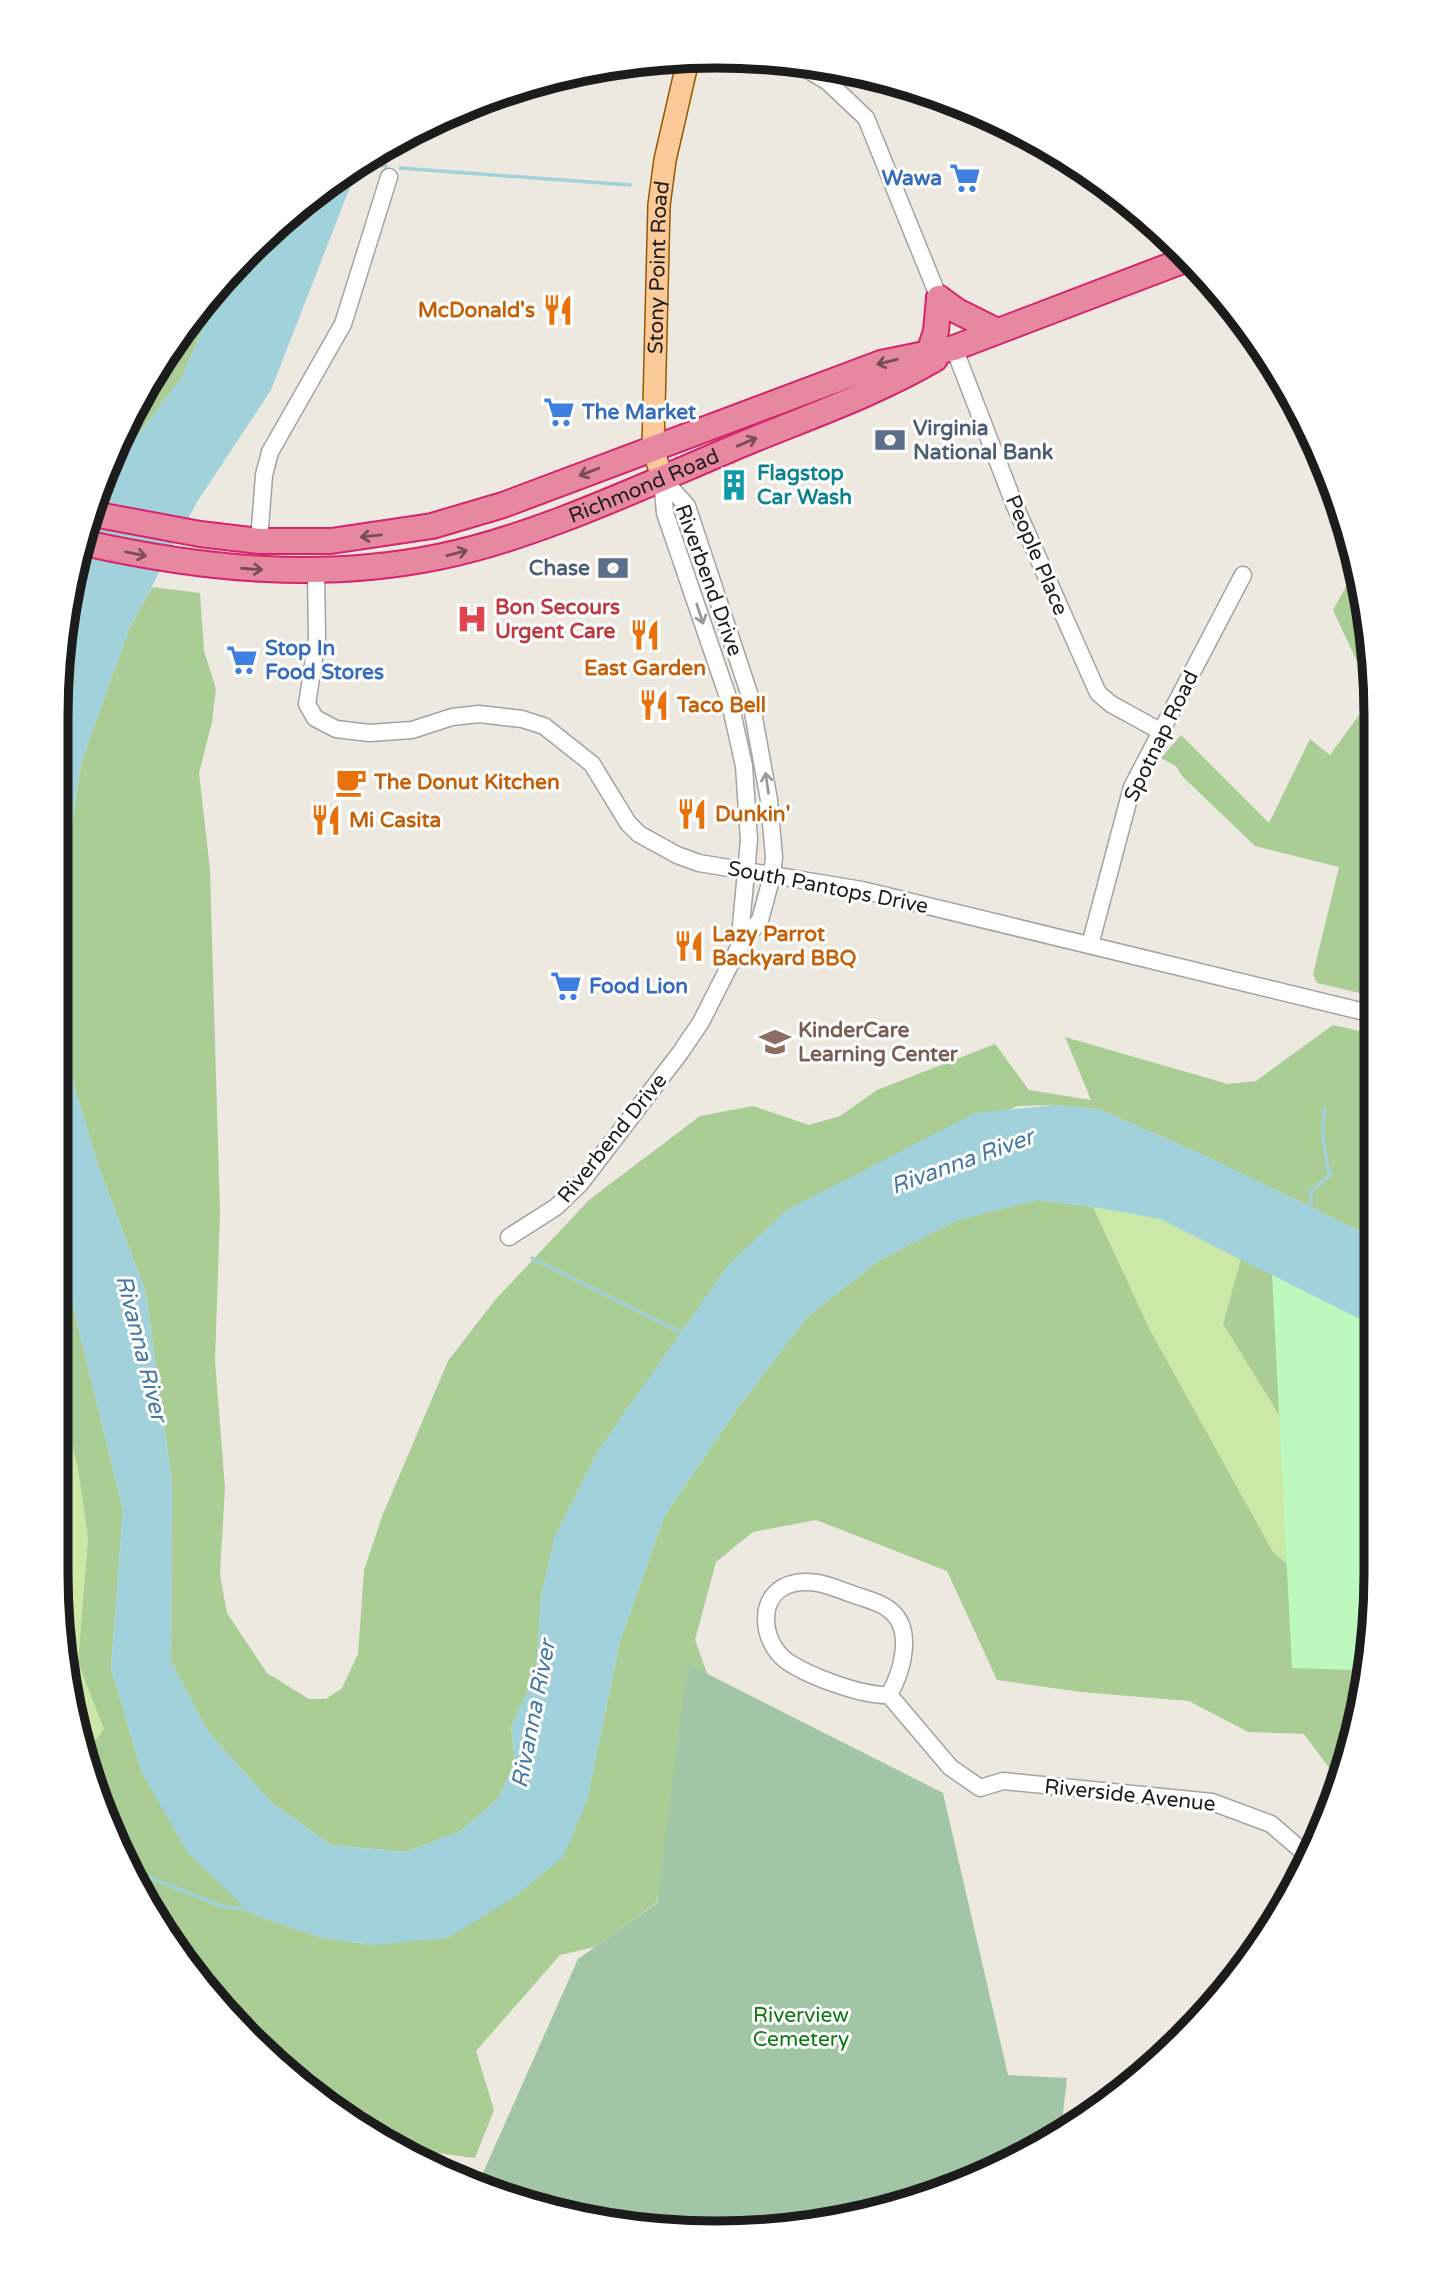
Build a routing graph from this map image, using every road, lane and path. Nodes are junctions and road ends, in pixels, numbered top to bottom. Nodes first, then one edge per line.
1 (686, 69) edge
2 (820, 77) edge
3 (389, 177) dead end
4 (1178, 263) edge
5 (939, 298) junction
6 (997, 331) junction
7 (954, 348) junction
8 (929, 353) junction
9 (653, 448) junction
10 (662, 478) junction
11 (101, 515) edge
12 (259, 541) junction
13 (91, 544) edge
14 (316, 570) junction
15 (1243, 575) dead end
16 (1160, 731) junction
17 (746, 870) junction
18 (772, 876) junction
19 (1090, 945) junction
20 (739, 947) junction
21 (1364, 1012) edge
22 (509, 1237) dead end
23 (889, 1695) junction
24 (1301, 1850) edge

1 - 9 main road, Stony Point Road
2 - 5 street
3 - 12 street
4 - 6 highway, Richmond Road
5 - 6 highway
5 - 8 highway
6 - 7 highway, Richmond Road
7 - 8 highway, Richmond Road
10 -> 7 highway, Richmond Road
7 - 16 street, People Place
8 -> 9 highway, Richmond Road
9 - 10 main road, Stony Point Road
9 -> 12 highway, Richmond Road
14 -> 10 highway, Richmond Road
10 -> 17 street, Riverbend Drive
18 -> 10 street, Riverbend Drive
11 - 12 highway, Richmond Road
13 -> 14 highway, Richmond Road
14 - 17 street, South Pantops Drive
15 - 16 street, Spotnap Road
16 - 19 street, Spotnap Road
17 - 18 street, South Pantops Drive
17 - 20 street, Riverbend Drive
18 - 19 street, South Pantops Drive
18 - 20 street, Riverbend Drive
19 - 21 street, South Pantops Drive
20 - 22 street, Riverbend Drive
23 - 23 street
23 - 24 street, Riverside Avenue

